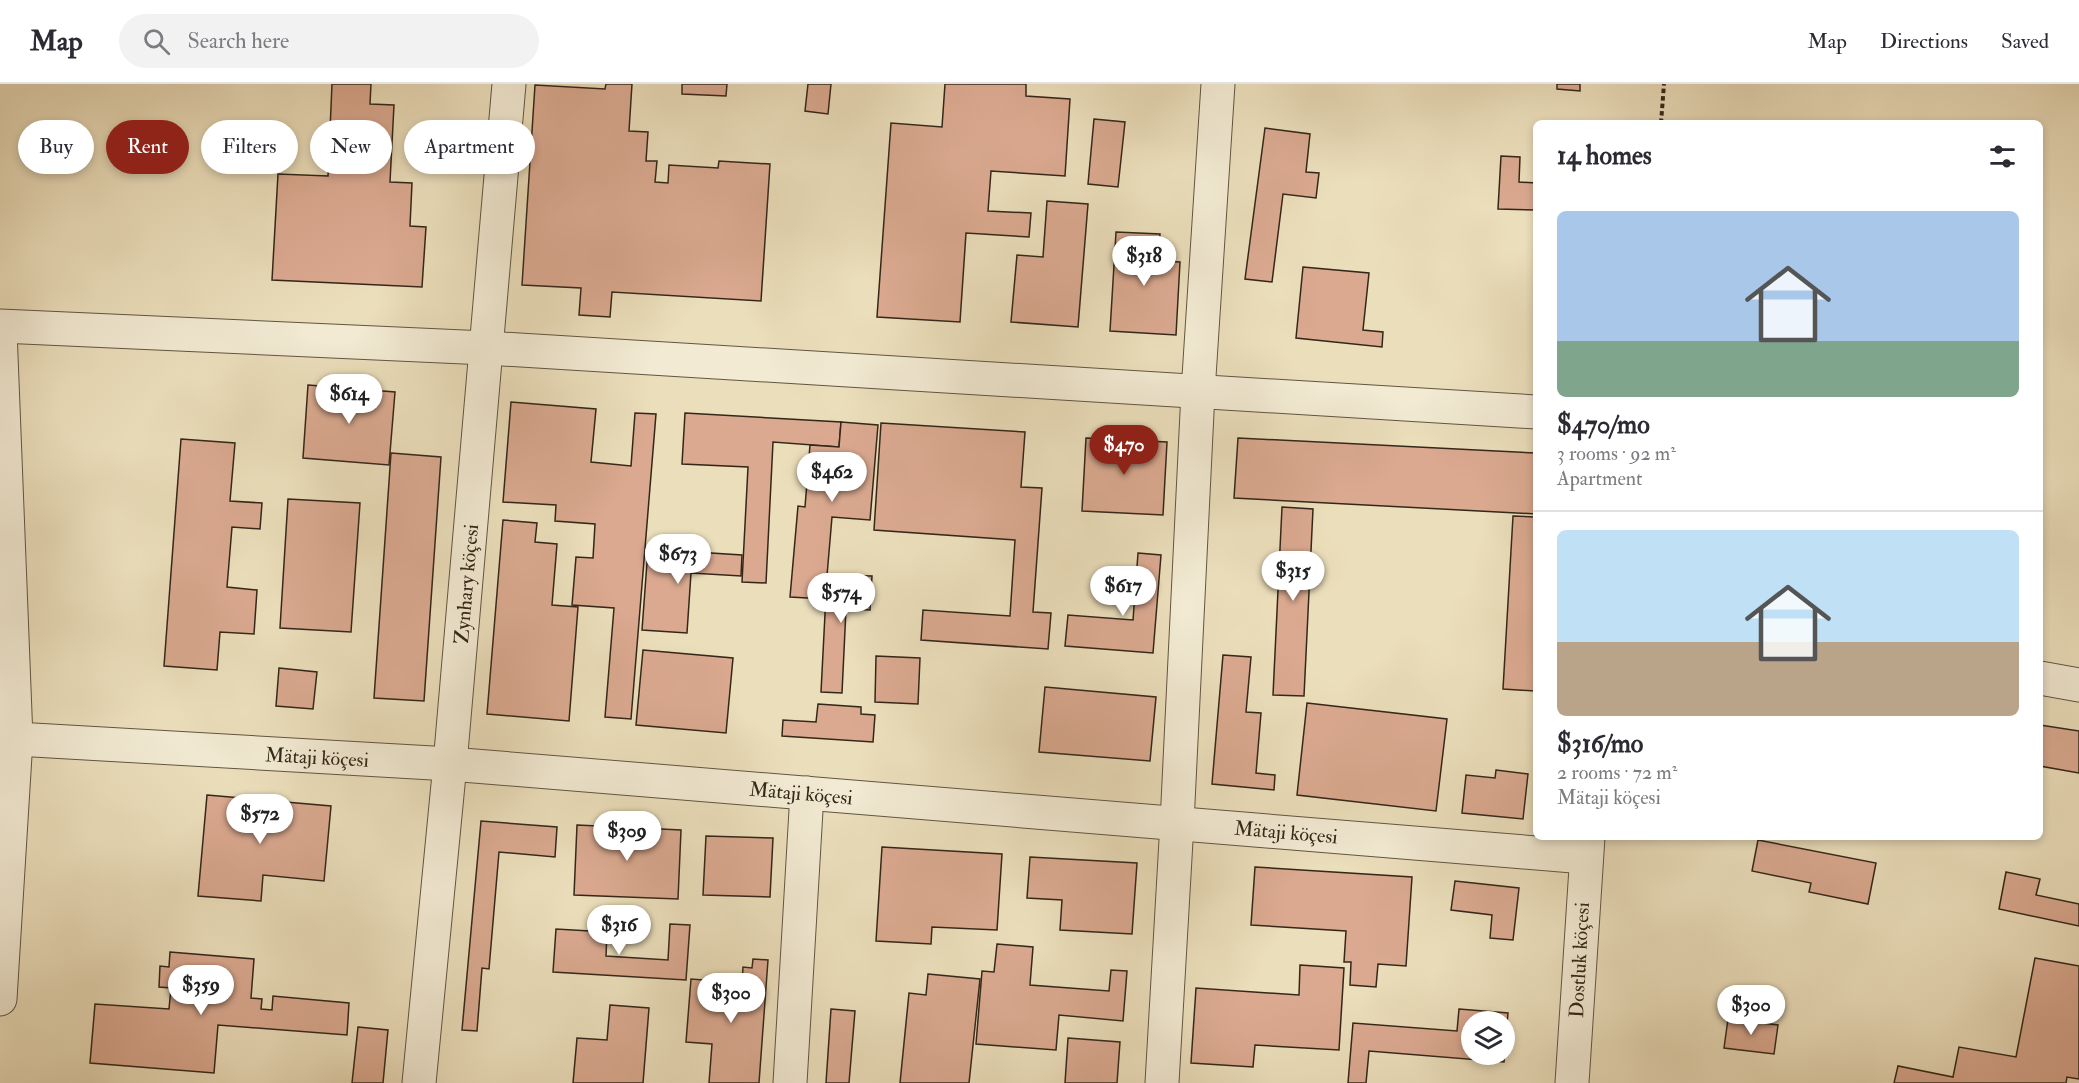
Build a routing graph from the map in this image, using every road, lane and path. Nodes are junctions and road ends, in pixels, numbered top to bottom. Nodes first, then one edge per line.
1 (509, 84) edge
2 (1218, 84) edge
3 (1664, 84) edge
4 (1660, 120) edge
5 (0, 328) edge
6 (486, 348) junction
7 (1198, 392) junction
8 (1533, 412) edge
9 (2043, 679) edge
10 (2079, 686) edge
11 (16, 740) junction
12 (450, 764) junction
13 (807, 793) junction
14 (1177, 823) junction
15 (1587, 847) edge
16 (0, 999) edge
17 (419, 1083) edge
18 (790, 1083) edge
19 (1162, 1083) edge
20 (1572, 1083) edge

1 - 6 street, Zynhary köçesi
2 - 7 street
3 - 4 path
5 - 6 street
5 - 11 street
6 - 7 street
6 - 12 street, Zynhary köçesi
7 - 8 street
7 - 14 street
9 - 10 street
11 - 12 street, Mätaji köçesi
11 - 16 street
12 - 13 street, Mätaji köçesi
12 - 17 street, Zynhary köçesi
13 - 14 street, Mätaji köçesi
13 - 18 street
14 - 15 street, Mätaji köçesi
14 - 19 street
15 - 20 street, Dostluk köçesi

